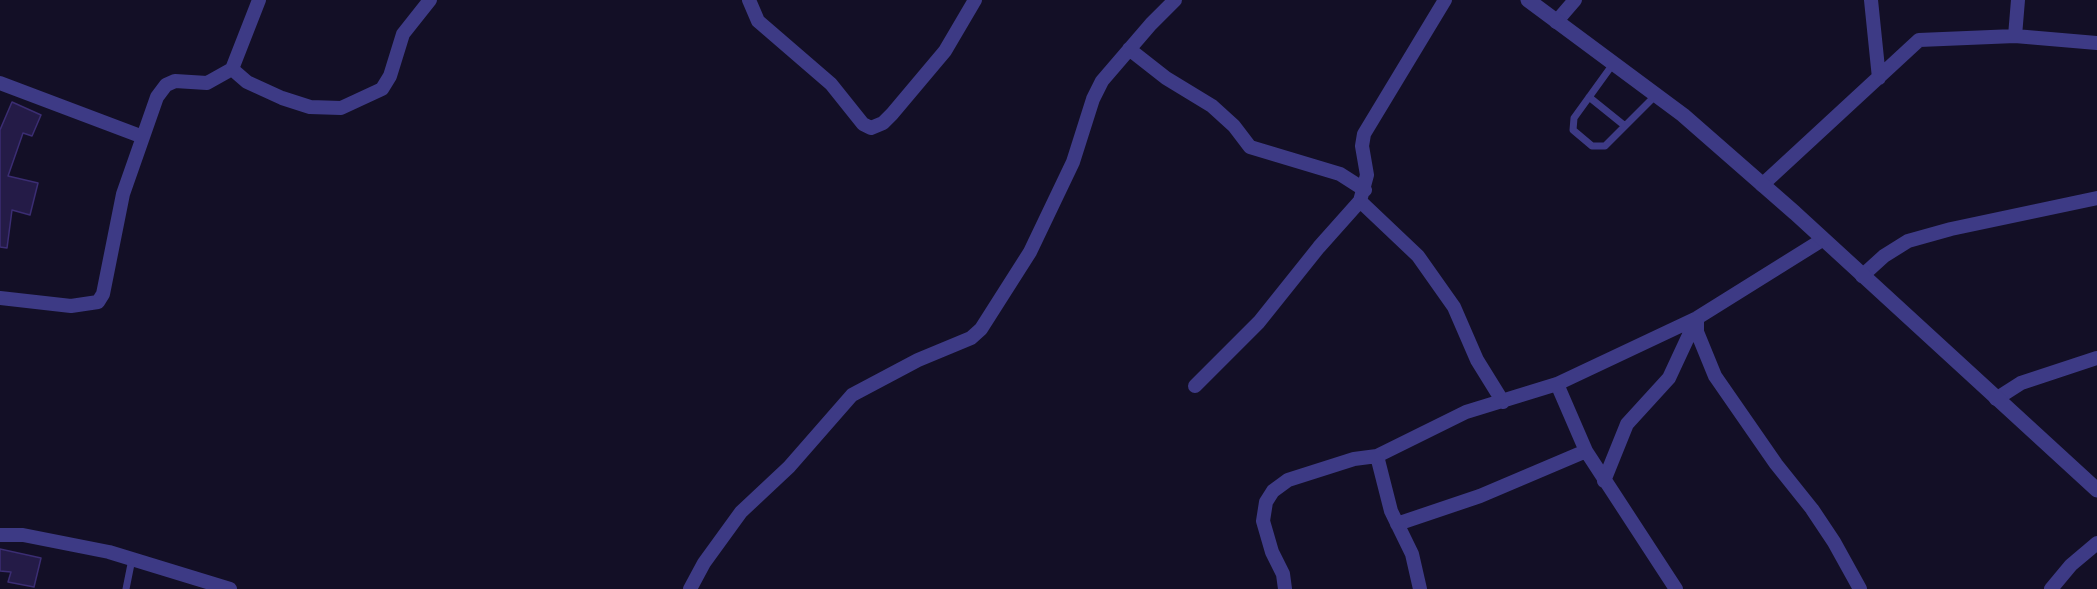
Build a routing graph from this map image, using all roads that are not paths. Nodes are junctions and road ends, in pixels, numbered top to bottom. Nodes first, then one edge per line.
1 (259, 0) edge
2 (430, 0) edge
3 (749, 0) edge
4 (975, 0) edge
5 (1175, 0) edge
6 (1445, 0) edge
7 (1528, 0) edge
8 (1575, 0) edge
9 (1871, 0) edge
10 (2018, 0) edge
11 (1556, 22) junction
12 (2015, 36) junction
13 (2097, 43) edge
14 (1129, 49) junction
15 (1613, 64) junction
16 (232, 69) junction
17 (1879, 78) junction
18 (0, 82) edge
19 (1656, 95) junction
20 (1589, 97) junction
21 (1625, 126) junction
22 (143, 137) junction
23 (1762, 185) junction
24 (1363, 195) junction
25 (2097, 198) edge
26 (1822, 240) junction
27 (1862, 276) junction
28 (0, 298) edge
29 (1697, 318) junction
30 (2097, 358) edge
31 (1557, 384) junction
32 (1195, 386) dead end
33 (1996, 399) junction
34 (1503, 402) junction
35 (1586, 451) junction
36 (1377, 456) junction
37 (1604, 481) junction
38 (2097, 490) edge
39 (1397, 524) junction
40 (0, 535) edge
41 (2097, 543) edge
42 (132, 559) junction
43 (126, 589) edge
44 (230, 589) edge
45 (690, 589) edge
46 (1285, 589) edge
47 (1420, 589) edge
48 (1676, 589) edge
49 (1860, 589) edge
50 (2051, 589) edge

1 - 16 street
2 - 16 street
3 - 4 street
5 - 14 street
6 - 24 street
7 - 11 street
8 - 11 street
9 - 17 street
10 - 12 street
11 - 15 street
12 - 13 street
12 - 17 street
14 - 24 street
14 - 45 street
15 - 19 street
15 - 20 lane
16 - 22 street
17 - 23 street
18 - 22 street
19 - 21 lane
19 - 23 street
20 - 21 lane
20 - 21 lane
22 - 28 street
23 - 26 street
24 - 32 street
24 - 34 street
25 - 27 street
26 - 27 street
26 - 29 street
27 - 33 street
29 - 31 street
29 - 37 street
29 - 49 street
30 - 33 street
31 - 34 street
31 - 35 street
33 - 38 street
34 - 36 street
35 - 37 street
35 - 39 street
36 - 39 street
36 - 46 street
37 - 48 street
39 - 47 street
40 - 42 street
41 - 50 street
42 - 43 lane
42 - 44 street

